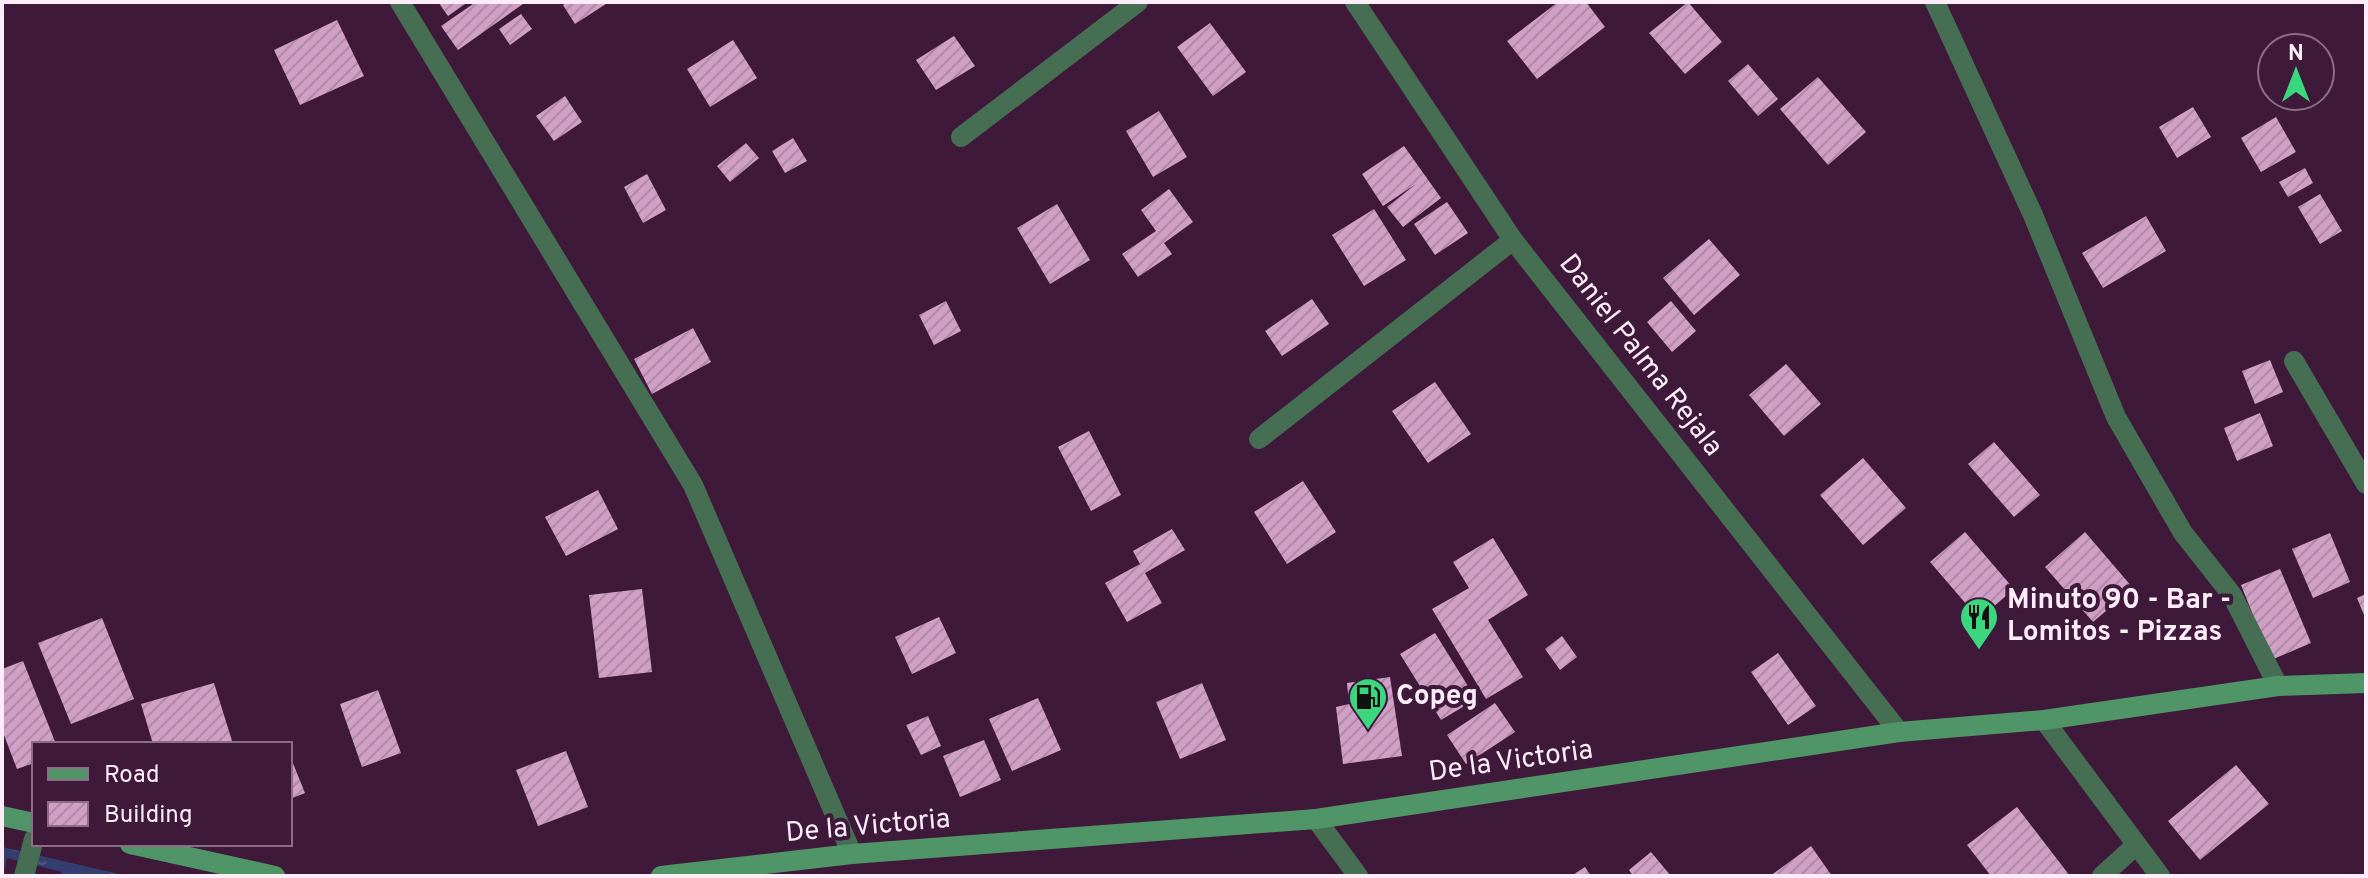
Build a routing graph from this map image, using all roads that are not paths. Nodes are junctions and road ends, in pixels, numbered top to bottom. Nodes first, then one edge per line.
1 (400, 2) edge
2 (1138, 2) edge
3 (1355, 2) edge
4 (1935, 2) edge
5 (961, 137) dead end
6 (1513, 240) junction
7 (2294, 361) dead end
8 (1259, 439) dead end
9 (2366, 484) edge
10 (2366, 683) edge
11 (2278, 686) junction
12 (2044, 720) junction
13 (1899, 732) junction
14 (2, 816) edge
15 (1316, 819) junction
16 (32, 823) edge
17 (32, 846) edge
18 (139, 846) edge
19 (2135, 846) junction
20 (852, 854) junction
21 (746, 871) edge
22 (24, 876) edge
23 (275, 876) edge
24 (661, 876) edge
25 (1358, 876) edge
26 (2102, 876) edge
27 (2160, 876) edge

1 - 20 street
2 - 5 street
3 - 6 street, Daniel Palma Rejala
4 - 11 street
6 - 8 street
6 - 13 street, Daniel Palma Rejala
7 - 9 street
10 - 11 main road, De la Victoria
11 - 12 main road, De la Victoria
12 - 13 main road, De la Victoria
12 - 19 street
13 - 15 main road, De la Victoria
14 - 16 main road
15 - 20 main road, De la Victoria
15 - 25 street
17 - 22 street
18 - 23 main road
19 - 26 street
19 - 27 street
20 - 21 main road, De la Victoria
21 - 24 main road, De la Victoria

